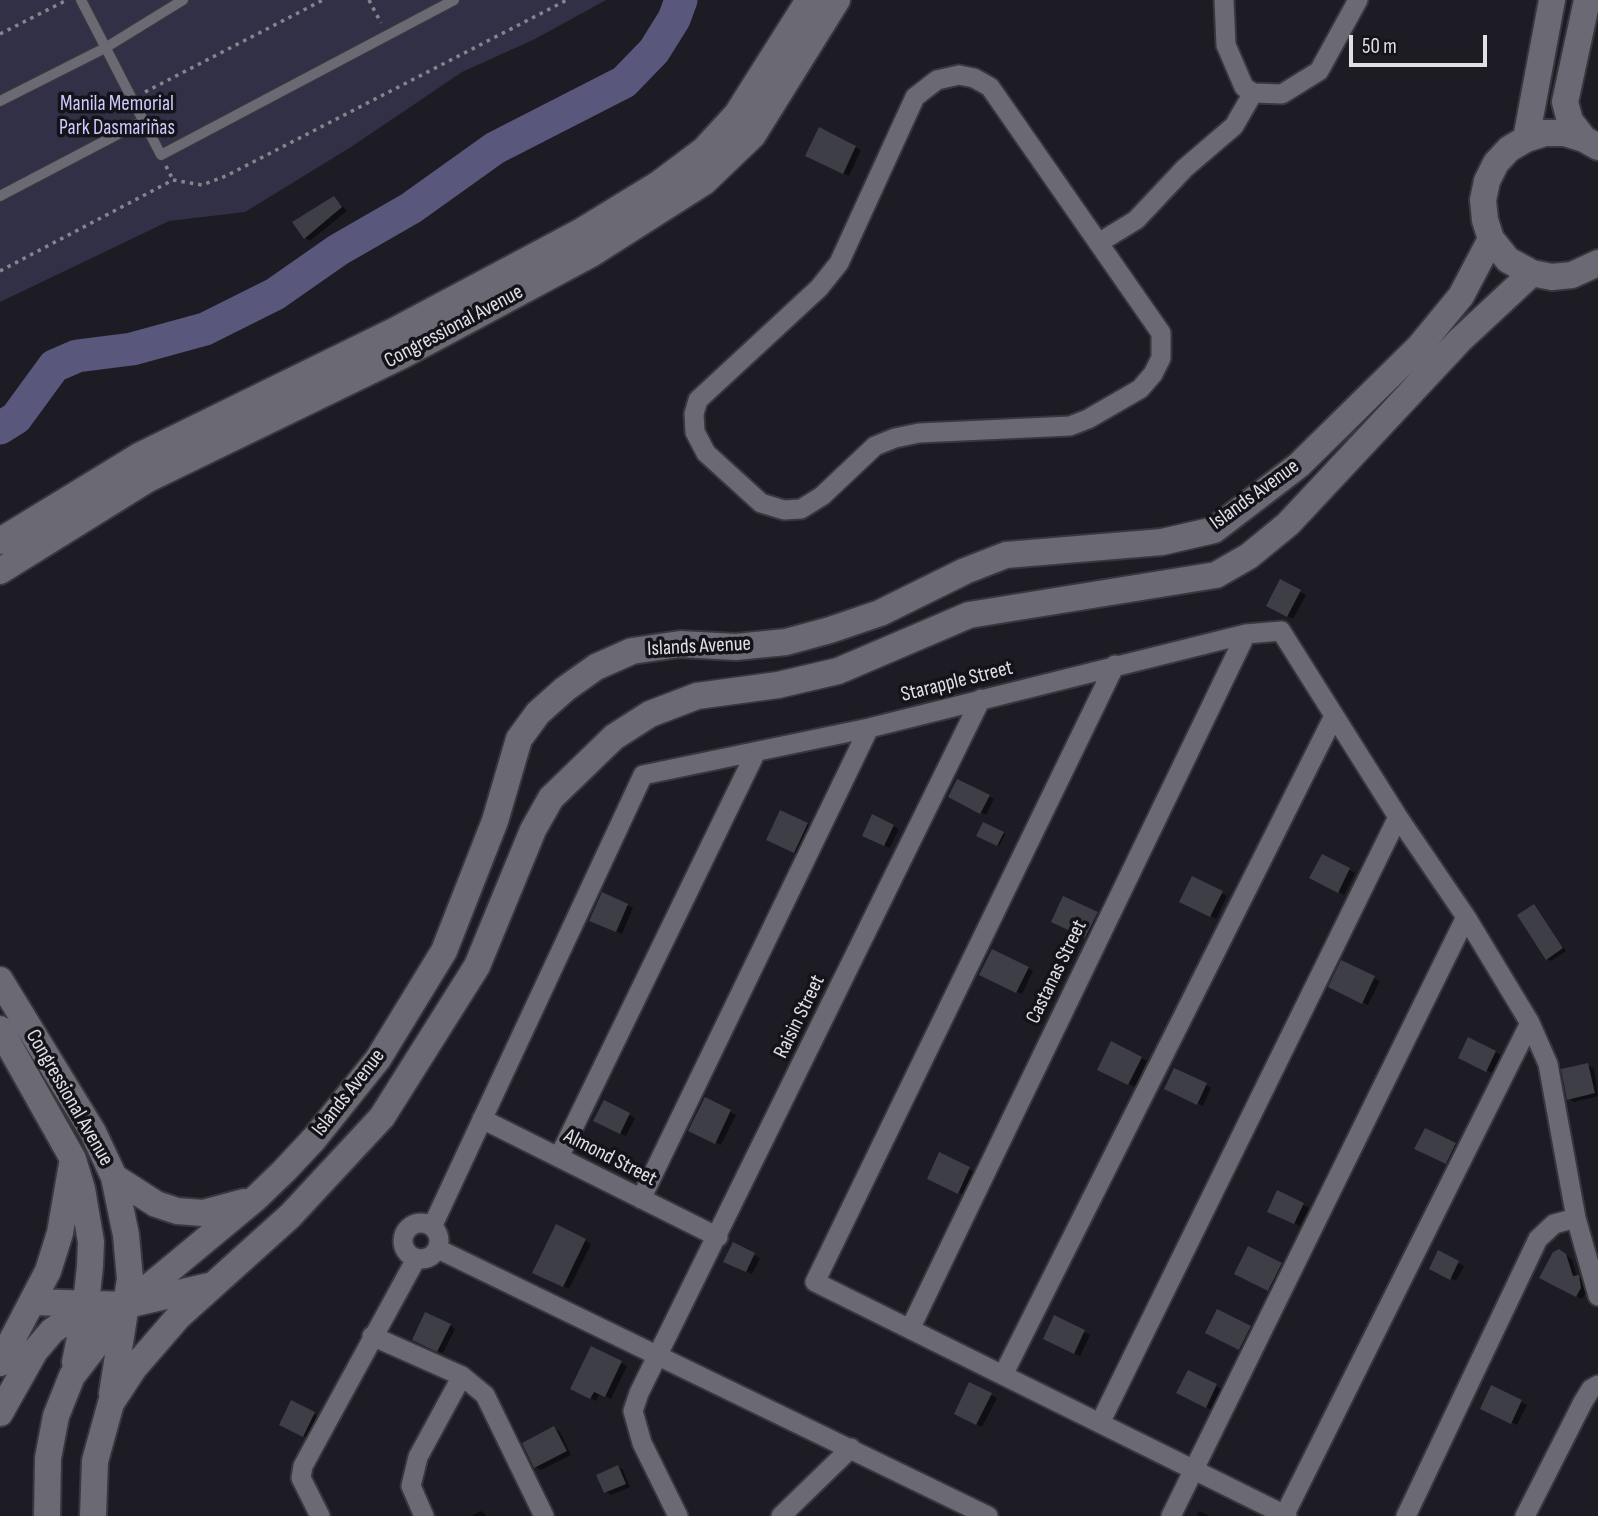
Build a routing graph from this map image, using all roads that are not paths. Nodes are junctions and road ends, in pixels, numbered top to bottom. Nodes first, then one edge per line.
1 (80, 0) edge
2 (183, 0) edge
3 (454, 0) edge
4 (809, 0) edge
5 (837, 0) edge
6 (1224, 0) edge
7 (1358, 0) edge
8 (1552, 0) edge
9 (1587, 0) edge
10 (105, 48) junction
11 (1252, 93) junction
12 (0, 101) edge
13 (143, 121) junction
14 (1526, 138) junction
15 (1591, 143) edge
16 (0, 195) edge
17 (1491, 239) junction
18 (1100, 242) junction
19 (1598, 263) edge
20 (1532, 273) junction
21 (0, 541) edge
22 (0, 571) edge
23 (1246, 634) junction
24 (1115, 666) junction
25 (981, 699) junction
26 (1334, 716) junction
27 (869, 728) junction
28 (755, 754) junction
29 (1398, 817) junction
30 (1466, 917) junction
31 (444, 951) junction
32 (477, 967) junction
33 (0, 980) edge
34 (1530, 1023) junction
35 (0, 1029) edge
36 (482, 1119) junction
37 (559, 1157) junction
38 (73, 1159) junction
39 (114, 1177) junction
40 (256, 1198) junction
41 (641, 1199) junction
42 (1576, 1218) junction
43 (432, 1227) junction
44 (718, 1237) junction
45 (438, 1249) junction
46 (416, 1259) junction
47 (90, 1266) junction
48 (211, 1286) junction
49 (1598, 1296) edge
50 (33, 1302) junction
51 (127, 1305) junction
52 (86, 1309) junction
53 (910, 1329) junction
54 (372, 1336) junction
55 (658, 1353) junction
56 (0, 1363) edge
57 (1003, 1375) junction
58 (72, 1376) junction
59 (462, 1376) junction
60 (1598, 1385) edge
61 (111, 1402) junction
62 (0, 1413) edge
63 (1100, 1423) junction
64 (851, 1448) junction
65 (1194, 1470) junction
66 (47, 1516) edge
67 (93, 1516) edge
68 (320, 1516) edge
69 (424, 1516) edge
70 (544, 1516) edge
71 (678, 1516) edge
72 (781, 1516) edge
73 (988, 1516) edge
74 (1171, 1516) edge
75 (1285, 1516) edge
76 (1406, 1516) edge
77 (1525, 1516) edge

1 - 10 lane
2 - 10 lane
3 - 13 lane
4 - 21 street, Congressional Avenue
5 - 22 street, Congressional Avenue
6 - 11 street
7 - 11 street
8 - 14 street
9 - 15 street
10 - 12 lane
10 - 13 lane
11 - 18 street
13 - 16 lane
14 - 15 street
14 - 17 street
17 - 20 street
17 - 31 street, Islands Avenue
18 - 18 street
19 - 20 street
20 - 32 street, Islands Avenue
23 - 24 street, Starapple Street
23 - 26 street, Starapple Street
23 - 53 street, Castanas Street
24 - 25 street, Starapple Street
24 - 53 street
25 - 27 street, Starapple Street
25 - 44 street, Raisin Street
26 - 29 street
26 - 57 street
27 - 28 street, Starapple Street
27 - 41 street
28 - 36 street, Starapple Street
28 - 37 street
29 - 30 street
29 - 63 street
30 - 34 street
30 - 65 street
31 - 32 street
31 - 40 street, Islands Avenue
32 - 48 street, Islands Avenue
33 - 39 street, Congressional Avenue
34 - 42 street
34 - 75 street
35 - 38 street, Congressional Avenue
36 - 37 street, Almond Street
36 - 43 street
37 - 41 street, Almond Street
38 - 47 street, Congressional Avenue
38 - 50 street, Congressional Avenue
39 - 40 street
39 - 51 street, Congressional Avenue
40 - 51 street, Islands Avenue
41 - 44 street, Almond Street
42 - 49 street
42 - 76 street
43 - 45 street
43 - 46 street
44 - 55 street, Raisin Street
45 - 46 street
45 - 55 street
46 - 54 street
47 - 51 street
47 - 52 street, Congressional Avenue
48 - 51 street
48 - 61 street, Islands Avenue
50 - 52 street
50 - 56 street, Congressional Avenue
51 - 52 street
51 - 58 street, Islands Avenue
51 - 61 street, Congressional Avenue
52 - 58 street, Congressional Avenue
52 - 62 street
53 - 57 street
54 - 59 street
54 - 68 street
55 - 64 street
55 - 71 street, Raisin Street
57 - 63 street
58 - 66 street, Islands Avenue
59 - 69 street
59 - 70 street
60 - 77 street
61 - 67 street, Islands Avenue
63 - 65 street
64 - 72 street
64 - 73 street
65 - 74 street
65 - 75 street

